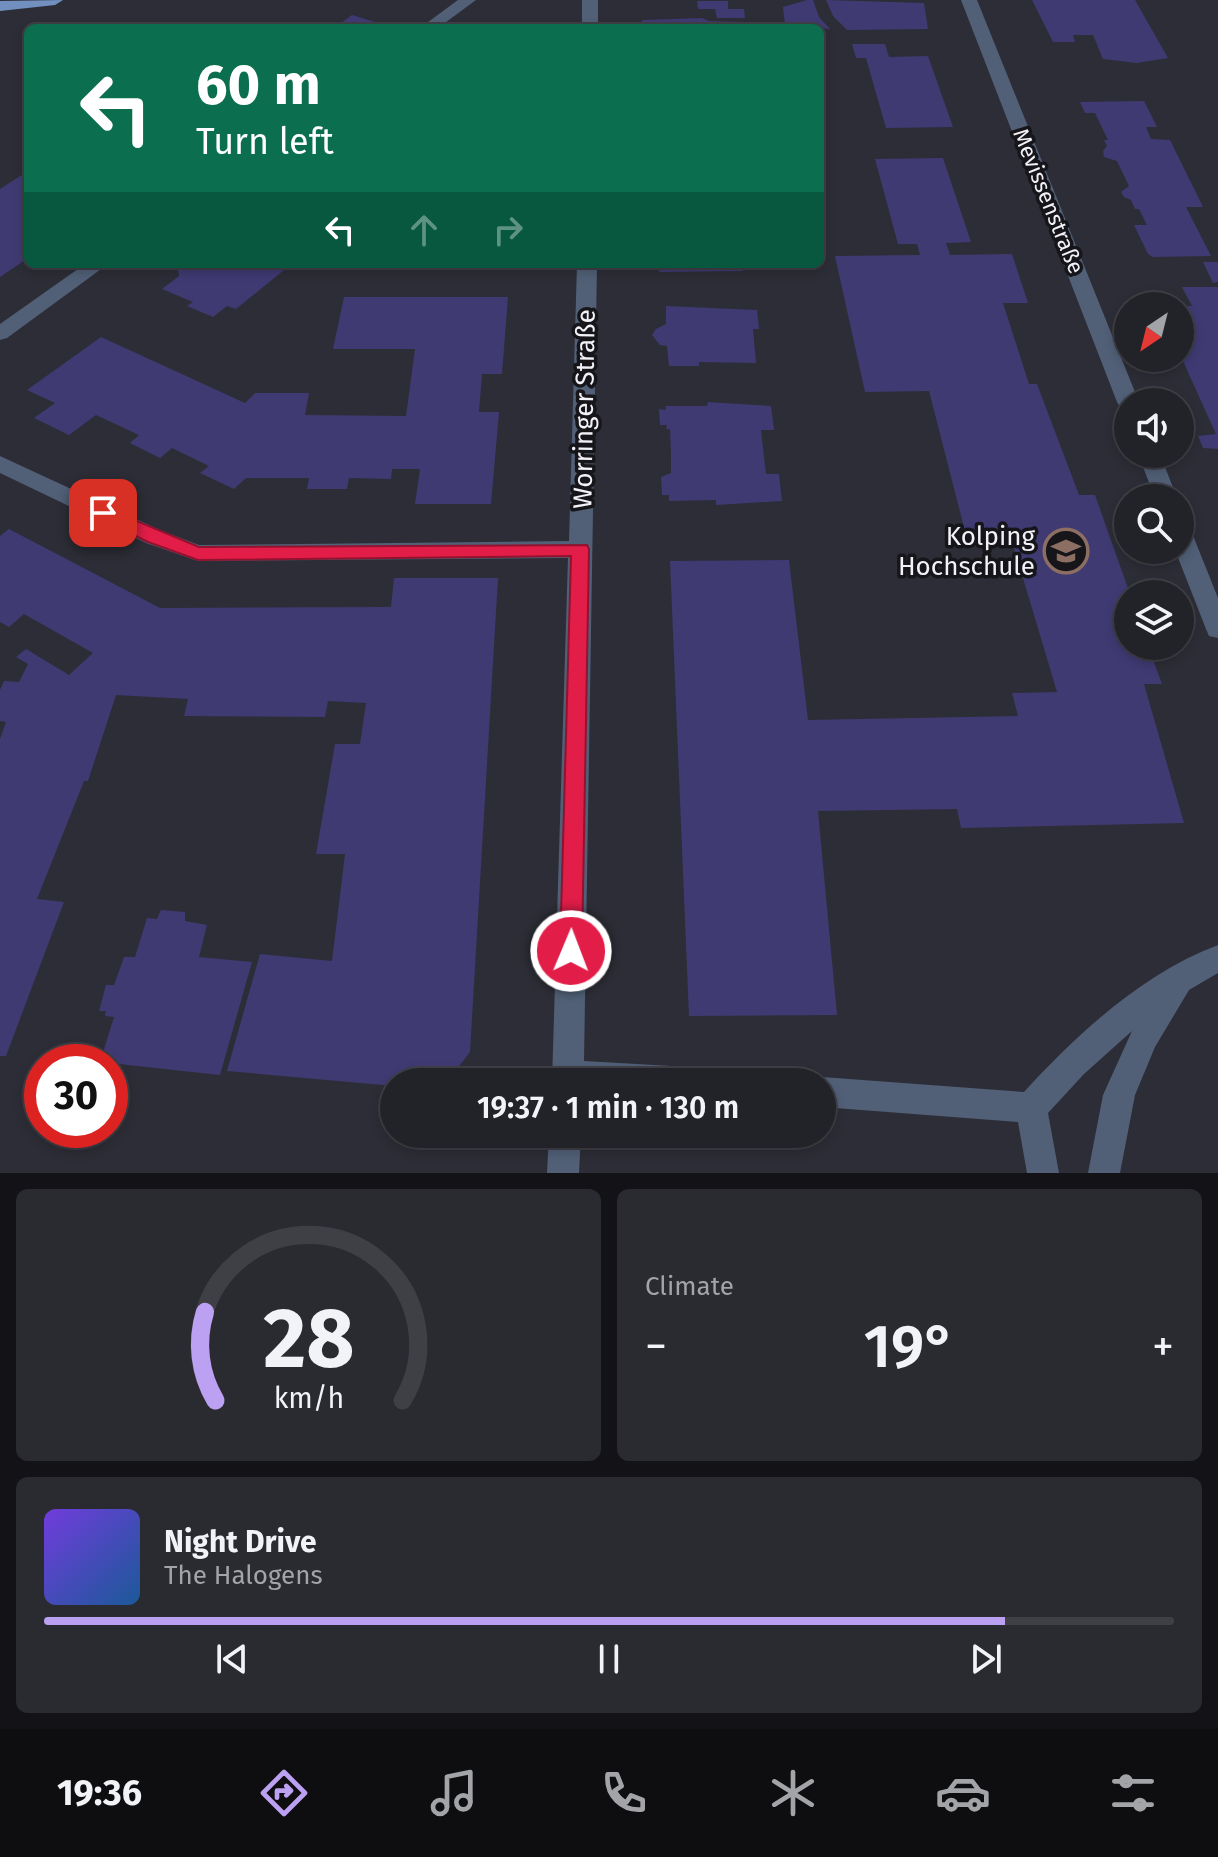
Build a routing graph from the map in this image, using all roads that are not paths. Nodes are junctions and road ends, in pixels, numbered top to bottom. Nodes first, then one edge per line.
1 (55, 0) edge
2 (468, 0) edge
3 (590, 0) edge
4 (969, 0) edge
5 (0, 6) edge
6 (434, 24) edge
7 (590, 24) edge
8 (92, 268) edge
9 (587, 268) edge
10 (0, 334) edge
11 (1122, 388) edge
12 (0, 464) edge
13 (580, 549) junction
14 (1192, 564) edge
15 (1218, 629) edge
16 (1218, 958) edge
17 (1182, 977) junction
18 (568, 1068) edge
19 (836, 1093) edge
20 (1031, 1108) junction
21 (564, 1148) edge
22 (563, 1173) edge
23 (1043, 1173) edge
24 (1104, 1173) edge

1 - 5 main road
2 - 6 street
3 - 7 street
4 - 11 street, Mevissenstraße
8 - 10 street
9 - 13 street, Worringer Straße
12 - 13 street
13 - 18 street, Worringer Straße
14 - 15 street
16 - 17 street
17 - 20 street
17 - 24 street
19 - 20 street
20 - 23 street
21 - 22 street

